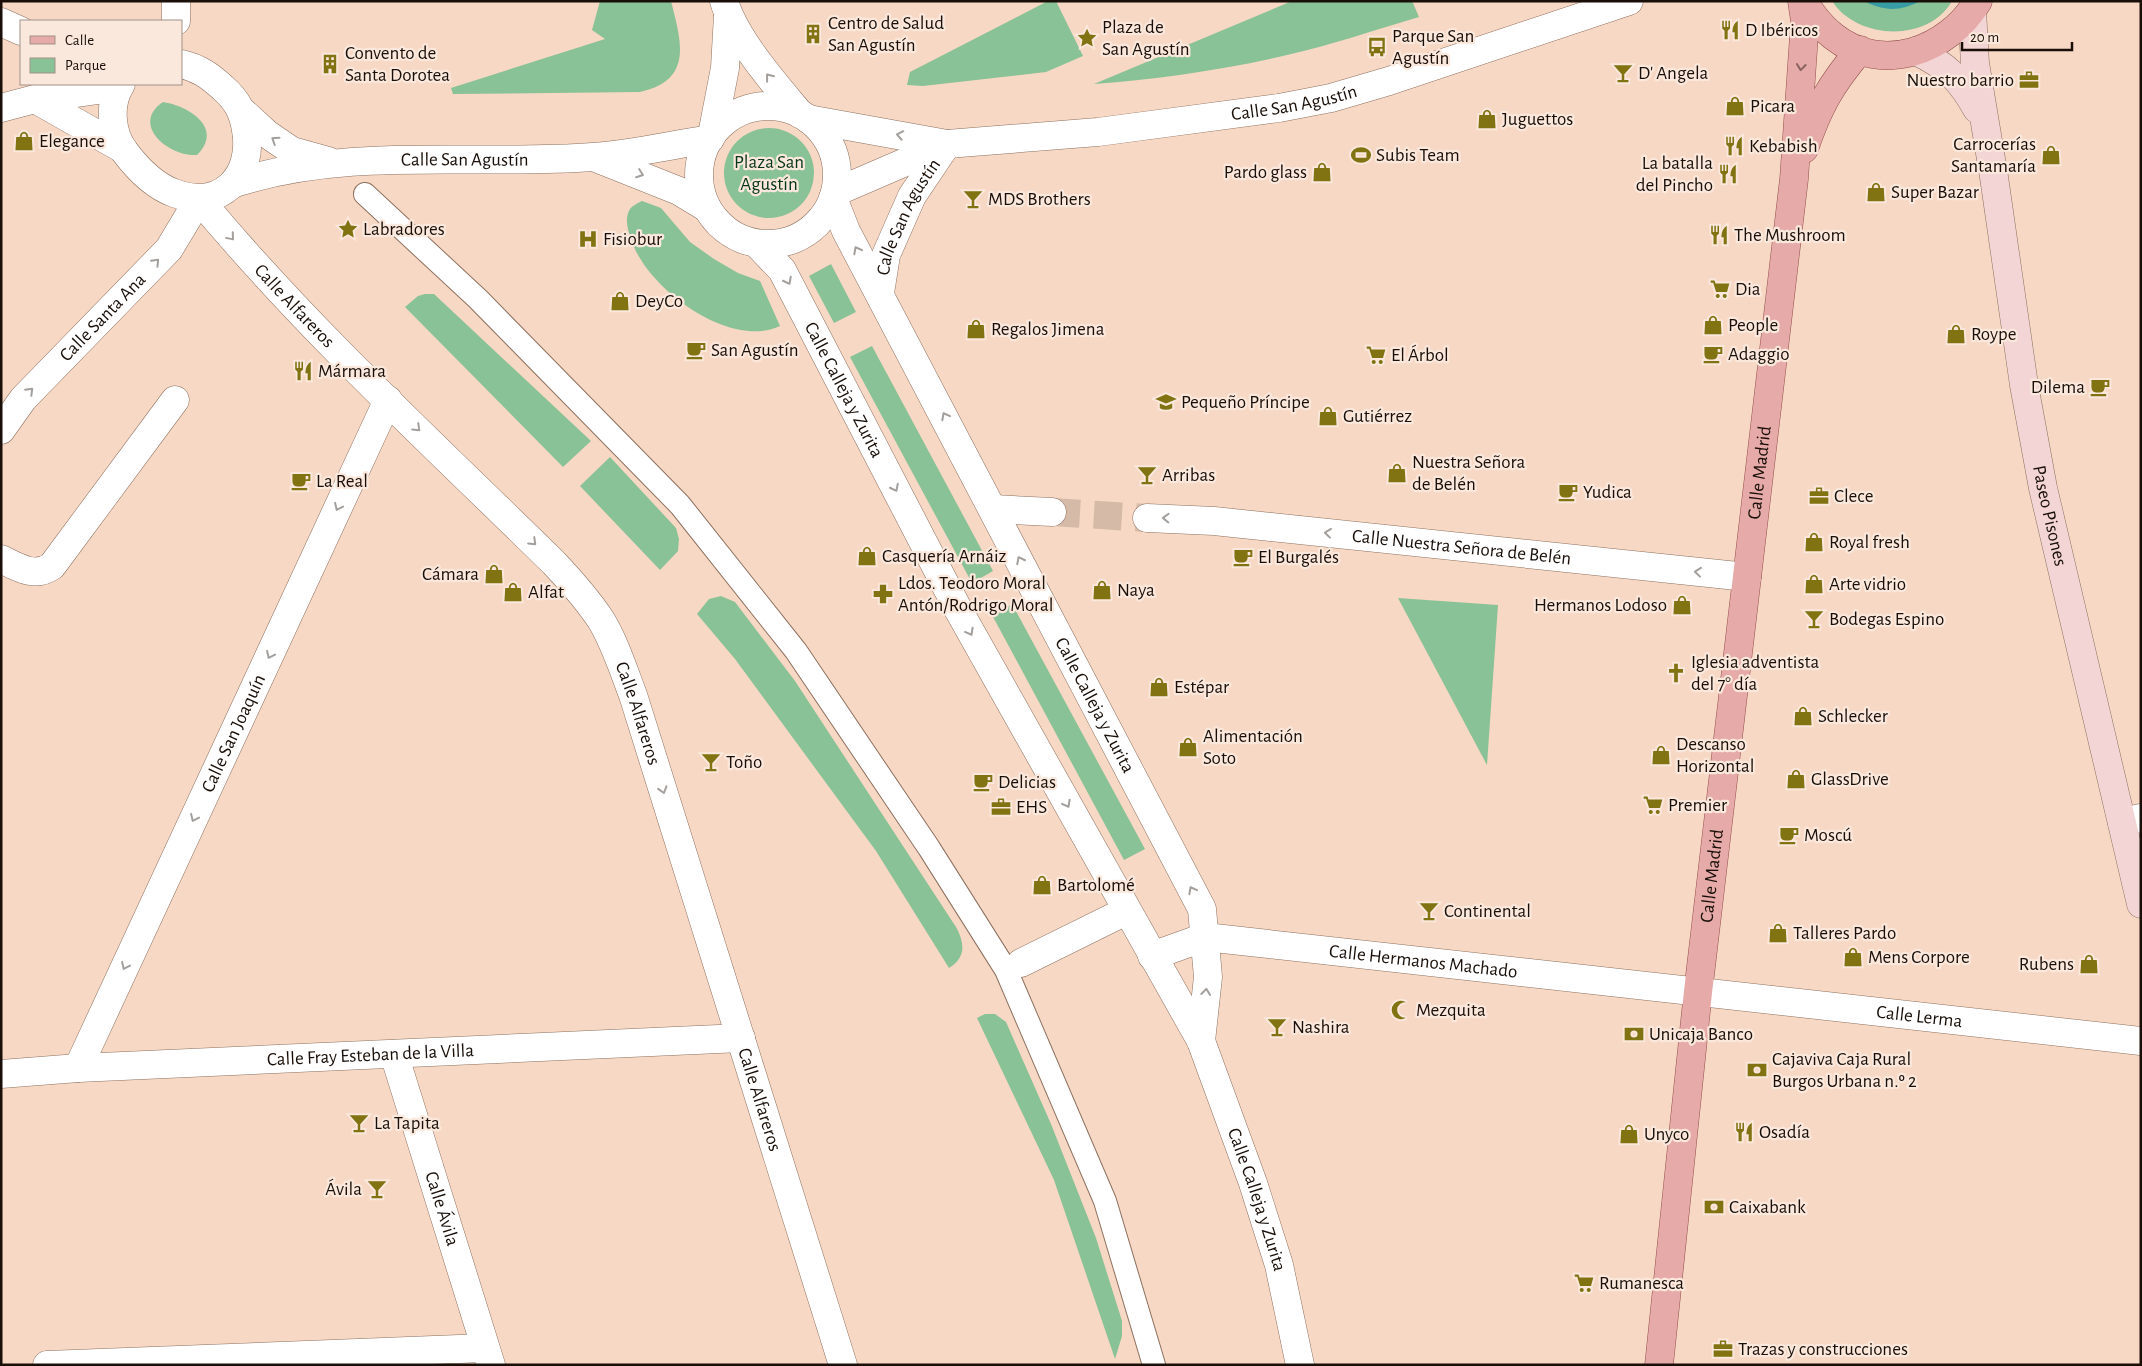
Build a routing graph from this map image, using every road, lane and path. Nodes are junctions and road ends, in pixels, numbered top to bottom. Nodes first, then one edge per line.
1 (176, 1) edge
2 (1629, 1) edge
3 (1803, 1) edge
4 (1975, 6) edge
5 (726, 8) edge
6 (176, 20) edge
7 (1, 22) edge
8 (20, 31) edge
9 (1860, 50) junction
10 (1916, 51) junction
11 (182, 64) edge
12 (120, 85) edge
13 (35, 100) junction
14 (1, 108) edge
15 (243, 112) junction
16 (804, 116) junction
17 (1984, 122) junction
18 (711, 137) junction
19 (947, 144) junction
20 (123, 149) junction
21 (594, 157) junction
22 (337, 164) junction
23 (1794, 179) junction
24 (235, 183) junction
25 (366, 194) dead end
26 (835, 195) junction
27 (200, 199) junction
28 (707, 208) junction
29 (757, 244) junction
30 (880, 293) junction
31 (175, 400) dead end
32 (388, 400) junction
33 (1, 430) edge
34 (993, 509) junction
35 (1052, 512) tunnel mouth
36 (1147, 518) tunnel mouth
37 (1, 559) edge
38 (1747, 577) junction
39 (2131, 820) edge
40 (2141, 904) edge
41 (1126, 910) junction
42 (1204, 937) junction
43 (1152, 956) junction
44 (1013, 966) junction
45 (1698, 992) junction
46 (741, 1038) junction
47 (1201, 1041) junction
48 (2141, 1041) edge
49 (394, 1054) junction
50 (78, 1068) junction
51 (1, 1074) edge
52 (488, 1356) edge
53 (47, 1365) edge
54 (843, 1365) edge
55 (1154, 1365) edge
56 (1300, 1365) edge
57 (1660, 1365) edge

1 - 6 street
2 - 19 street, Calle San Agustín
3 - 9 main road
3 -> 23 main road, Calle Madrid
4 - 10 main road
4 - 17 main road, Paseo Pisones
16 -> 5 street
5 - 18 street
7 - 8 street
9 - 10 main road
9 - 23 main road, Calle Madrid
10 - 17 main road, Paseo Pisones
11 - 15 street
12 - 13 street
12 - 20 street
13 - 14 street
13 - 20 street
22 -> 15 street, Calle San Agustín
15 - 24 street
16 - 18 street
19 -> 16 street, Calle San Agustín
16 - 26 street
17 - 39 main road, Paseo Pisones
18 - 21 street, Calle San Agustín
18 - 28 street
19 - 26 street, Calle San Agustín
19 - 30 street, Calle San Agustín
20 - 27 street
21 - 22 street, Calle San Agustín
21 -> 28 street, Calle San Agustín
22 - 24 street, Calle San Agustín
23 - 38 main road, Calle Madrid
24 - 27 street, Calle San Agustín
25 - 44 street
26 - 29 street
30 -> 26 street, Calle Calleja y Zurita
27 -> 32 street, Calle Alfareros
33 -> 27 street, Calle Santa Ana
28 - 29 street
29 -> 41 street, Calle Calleja y Zurita
34 -> 30 street, Calle Calleja y Zurita
31 - 37 street
32 -> 46 street, Calle Alfareros
32 -> 50 street, Calle San Joaquín
34 - 35 street
42 -> 34 street, Calle Calleja y Zurita
38 -> 36 street, Calle Nuestra Señora de Belén
38 - 45 main road, Calle Madrid
39 - 40 main road, Paseo Pisones
41 - 43 street, Calle Calleja y Zurita
41 - 44 street
42 - 43 street, Calle Hermanos Machado
42 - 45 street, Calle Hermanos Machado
47 -> 42 street, Calle Calleja y Zurita
43 - 47 street, Calle Calleja y Zurita
44 - 55 street
45 - 48 street, Calle Lerma
45 - 57 main road, Calle Madrid
46 - 49 street, Calle Fray Esteban de la Villa
46 - 54 street, Calle Alfareros
47 - 56 street, Calle Calleja y Zurita
49 - 50 street, Calle Fray Esteban de la Villa
49 - 52 street, Calle Ávila
50 - 51 street, Calle Fray Esteban de la Villa
52 - 53 street

